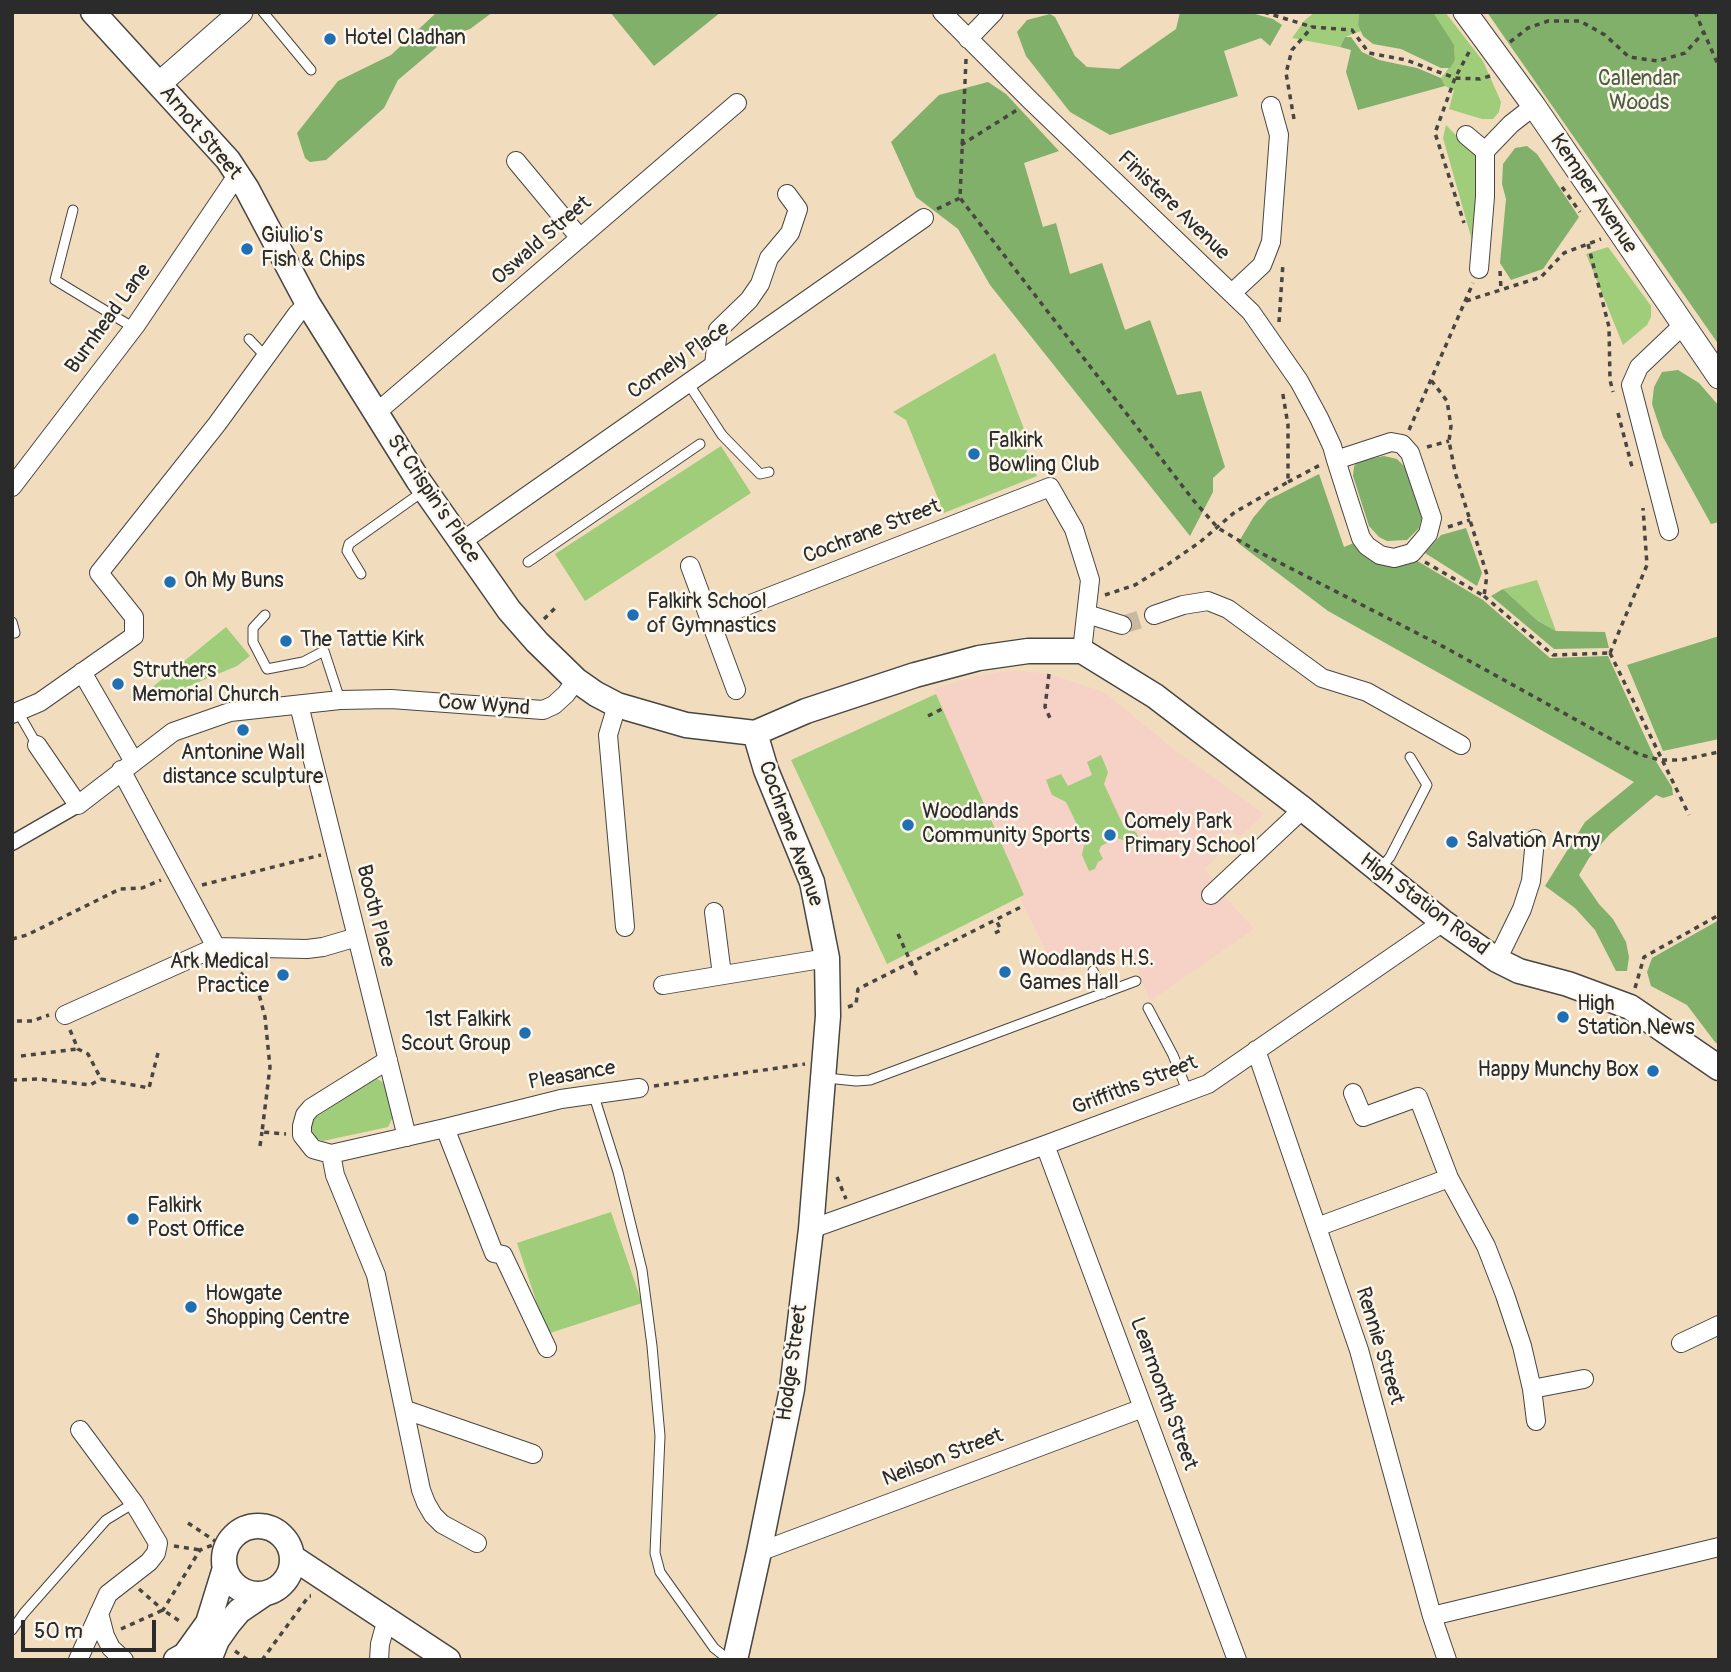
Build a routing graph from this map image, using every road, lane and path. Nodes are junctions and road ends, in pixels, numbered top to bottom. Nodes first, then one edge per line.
1 (93, 12) edge
2 (241, 12) edge
3 (263, 12) edge
4 (942, 12) edge
5 (994, 12) edge
6 (1264, 12) edge
7 (1465, 12) edge
8 (1695, 12) edge
9 (1312, 27) junction
10 (1703, 33) junction
11 (1480, 34) junction
12 (968, 40) junction
13 (1502, 61) junction
14 (1719, 67) edge
15 (312, 70) dead end
16 (1455, 78) junction
17 (159, 84) junction
18 (1031, 102) junction
19 (737, 103) dead end
20 (1271, 106) dead end
21 (1534, 106) junction
22 (1293, 126) dead end
23 (1466, 135) dead end
24 (961, 145) junction
25 (1485, 150) junction
26 (516, 161) dead end
27 (238, 174) junction
28 (787, 194) dead end
29 (960, 198) junction
30 (73, 210) dead end
31 (924, 218) joint
32 (1467, 232) dead end
33 (1619, 232) junction
34 (580, 238) junction
35 (1588, 244) junction
36 (1284, 258) dead end
37 (1479, 269) joint
38 (1500, 271) dead end
39 (1501, 290) junction
40 (1232, 293) junction
41 (1466, 301) junction
42 (308, 304) junction
43 (1682, 326) junction
44 (134, 328) junction
45 (249, 340) dead end
46 (1277, 347) junction
47 (265, 356) junction
48 (714, 365) junction
49 (1719, 377) edge
50 (1431, 380) junction
51 (688, 383) junction
52 (1282, 385) dead end
53 (376, 413) junction
54 (1414, 418) dead end
55 (1449, 441) junction
56 (700, 444) dead end
57 (1410, 453) junction
58 (1327, 463) junction
59 (769, 472) dead end
60 (1633, 472) dead end
61 (1288, 482) junction
62 (12, 487) edge
63 (425, 490) junction
64 (1643, 508) dead end
65 (1470, 520) junction
66 (1219, 528) junction
67 (1446, 528) dead end
68 (1669, 531) dead end
69 (461, 542) junction
70 (1412, 554) junction
71 (528, 562) dead end
72 (690, 566) dead end
73 (361, 574) dead end
74 (1484, 596) junction
75 (1087, 608) junction
76 (265, 615) dead end
77 (1154, 615) tunnel mouth
78 (710, 620) junction
79 (12, 622) edge
80 (1122, 625) tunnel mouth
81 (12, 633) edge
82 (1082, 651) junction
83 (1610, 653) junction
84 (82, 672) junction
85 (1049, 674) dead end
86 (576, 680) junction
87 (736, 690) dead end
88 (340, 700) junction
89 (299, 705) junction
90 (617, 705) junction
91 (942, 709) dead end
92 (15, 713) edge
93 (928, 716) dead end
94 (1049, 718) dead end
95 (755, 733) junction
96 (37, 745) joint
97 (1461, 745) dead end
98 (1719, 752) edge
99 (1410, 757) dead end
100 (1660, 760) junction
101 (127, 765) junction
102 (78, 805) junction
103 (1303, 809) junction
104 (1689, 815) dead end
105 (1535, 839) dead end
106 (12, 843) edge
107 (336, 851) junction
108 (1379, 871) junction
109 (179, 882) junction
110 (1212, 894) dead end
111 (1023, 906) dead end
112 (714, 912) dead end
113 (1719, 915) edge
114 (996, 920) junction
115 (1443, 922) junction
116 (625, 927) dead end
117 (995, 933) dead end
118 (898, 934) dead end
119 (357, 937) junction
120 (12, 939) edge
121 (216, 947) junction
122 (827, 958) junction
123 (1497, 960) junction
124 (911, 963) junction
125 (1093, 971) dead end
126 (722, 975) junction
127 (917, 976) dead end
128 (1136, 981) dead end
129 (663, 985) dead end
130 (1635, 989) dead end
131 (1103, 994) junction
132 (1148, 1008) dead end
133 (65, 1015) junction
134 (17, 1021) dead end
135 (827, 1028) junction
136 (78, 1049) junction
137 (159, 1049) dead end
138 (1256, 1050) junction
139 (21, 1056) dead end
140 (388, 1060) junction
141 (1719, 1068) edge
142 (824, 1070) junction
143 (101, 1079) junction
144 (12, 1080) edge
145 (639, 1088) joint
146 (593, 1093) junction
147 (1188, 1093) junction
148 (1353, 1093) dead end
149 (445, 1128) junction
150 (262, 1132) junction
151 (302, 1135) junction
152 (407, 1137) junction
153 (1045, 1145) junction
154 (260, 1146) dead end
155 (331, 1154) junction
156 (1449, 1178) junction
157 (1317, 1227) junction
158 (811, 1228) junction
159 (1719, 1325) edge
160 (1681, 1343) dead end
161 (547, 1348) dead end
162 (1584, 1379) dead end
163 (1532, 1389) junction
164 (1143, 1408) junction
165 (406, 1410) junction
166 (1536, 1421) dead end
167 (80, 1430) dead end
168 (533, 1454) dead end
169 (134, 1503) junction
170 (188, 1523) dead end
171 (226, 1540) junction
172 (477, 1543) dead end
173 (158, 1544) junction
174 (1719, 1547) edge
175 (200, 1550) junction
176 (760, 1552) junction
177 (292, 1557) junction
178 (225, 1568) junction
179 (126, 1578) junction
180 (286, 1581) junction
181 (322, 1588) junction
182 (264, 1594) junction
183 (163, 1610) junction
184 (99, 1613) junction
185 (1432, 1616) junction
186 (387, 1619) junction
187 (181, 1622) dead end
188 (12, 1630) edge
189 (105, 1636) junction
190 (231, 1649) dead end
191 (78, 1660) edge
192 (124, 1660) edge
193 (176, 1660) edge
194 (209, 1660) edge
195 (248, 1660) edge
196 (261, 1660) edge
197 (379, 1660) edge
198 (448, 1660) edge
199 (732, 1660) edge
200 (1237, 1660) edge
201 (1447, 1660) edge

1 - 17 main road, Arnot Street
2 - 17 street
3 - 15 lane
4 - 12 street, Finistere Avenue
5 - 12 street
6 - 9 path
7 - 11 street, Kemper Avenue
8 - 10 path
9 - 16 path
9 - 22 path
10 - 13 path
10 - 14 path
11 - 13 street, Kemper Avenue
11 - 16 path
12 - 18 street, Finistere Avenue
12 - 24 path
13 - 16 path
13 - 21 street, Kemper Avenue
16 - 32 path
17 - 27 main road, Arnot Street
18 - 24 path
18 - 40 street, Finistere Avenue
19 - 34 street, Oswald Street
20 - 40 street
21 - 25 street
21 - 33 street, Kemper Avenue
23 - 25 street
24 - 29 path
25 - 37 street
26 - 34 street
27 - 42 main road, Arnot Street
27 - 44 street, Burnhead Lane
28 - 48 street
29 - 31 path
29 - 66 path
30 - 44 lane
31 - 48 street, Comely Place
33 - 35 path
33 - 43 street, Kemper Avenue
34 - 53 street, Oswald Street
35 - 39 path
35 - 60 path
36 - 46 path
37 - 41 path
38 - 39 path
39 - 41 path
40 - 46 street, Finistere Avenue
41 - 50 path
42 - 47 street
42 - 53 main road, St Crispin's Place
43 - 49 street, Kemper Avenue
43 - 68 street
44 - 62 street, Burnhead Lane
45 - 47 lane
46 - 58 street, Finistere Avenue
47 - 84 street
48 - 51 street, Comely Place
50 - 54 path
50 - 55 path
51 - 59 lane
51 - 69 street, Comely Place
52 - 61 path
53 - 63 main road, St Crispin's Place
55 - 57 path
55 - 65 path
56 - 71 lane
57 - 58 street
57 - 70 street
58 - 61 path
58 - 70 street, Finistere Avenue
61 - 66 path
63 - 69 main road, St Crispin's Place
63 - 73 lane
64 - 83 path
65 - 67 path
65 - 74 path
66 - 75 path
66 - 100 path
69 - 86 main road, St Crispin's Place
70 - 74 path
72 - 78 street
74 - 83 path
75 - 78 street, Cochrane Street
75 - 80 street
75 - 82 street
76 - 88 lane
77 - 97 street
78 - 87 street
79 - 81 lane
82 - 95 main road
82 - 103 main road, High Station Road
83 - 100 path
84 - 92 street
84 - 101 street
85 - 94 path
86 - 88 street, Cow Wynd
86 - 90 main road
88 - 89 street, Cow Wynd
89 - 101 street, Cow Wynd
89 - 107 street, Booth Place
90 - 95 main road
90 - 116 street
91 - 93 path
92 - 96 lane
95 - 122 main road, Cochrane Avenue
96 - 102 street
98 - 100 path
99 - 108 lane
100 - 104 path
101 - 102 street, Cow Wynd
101 - 109 street
102 - 106 street, Cow Wynd
103 - 108 main road, High Station Road
103 - 110 street
105 - 123 street
107 - 109 path
107 - 119 street, Booth Place
108 - 115 main road, High Station Road
109 - 120 path
109 - 121 street
111 - 114 path
112 - 126 street
113 - 130 path
114 - 117 path
114 - 124 path
115 - 123 main road, High Station Road
115 - 138 street, Griffiths Street
118 - 124 path
119 - 121 street
119 - 140 street, Booth Place
121 - 133 street
121 - 150 path
122 - 126 street
122 - 135 main road, Cochrane Avenue
123 - 141 main road, High Station Road
124 - 127 path
124 - 135 path
125 - 131 lane
126 - 129 street
128 - 131 lane
131 - 142 lane
132 - 147 lane
133 - 134 path
133 - 136 path
135 - 142 main road, Cochrane Avenue
136 - 139 path
136 - 143 path
137 - 143 path
138 - 147 street, Griffiths Street
138 - 157 street, Rennie Street
140 - 151 street
140 - 152 street, Booth Place
142 - 145 path, Pleasance
142 - 158 main road, Hodge Street
143 - 144 path
145 - 146 street, Pleasance
146 - 149 street, Pleasance
146 - 199 lane
147 - 153 street, Griffiths Street
148 - 156 street
149 - 152 street, Pleasance
149 - 161 street
150 - 151 path
150 - 154 path
151 - 155 street
152 - 155 street, Pleasance
153 - 158 street, Griffiths Street
153 - 164 street, Learmonth Street
155 - 165 street
156 - 157 street
156 - 163 street
157 - 185 street, Rennie Street
158 - 176 main road, Hodge Street
159 - 160 street
162 - 163 street
163 - 166 street
164 - 176 street, Neilson Street
164 - 200 street, Learmonth Street
165 - 168 street
165 - 172 street
167 - 169 street
169 - 173 street
169 - 188 lane
170 - 171 path
171 - 175 path
171 - 177 main road
171 - 178 main road
173 - 175 path
173 - 179 street
174 - 185 street
175 - 183 path
176 - 199 main road, Hodge Street
177 - 180 main road
177 - 181 main road
178 - 182 main road
178 - 193 main road
179 - 183 path
179 - 184 street
180 - 181 main road
180 - 182 main road
181 - 186 main road
181 - 196 path
182 - 194 main road
183 - 187 path
183 - 189 path
184 - 189 street
184 - 191 street
185 - 201 street, Rennie Street
186 - 197 street
186 - 198 main road
189 - 192 street
190 - 195 path

